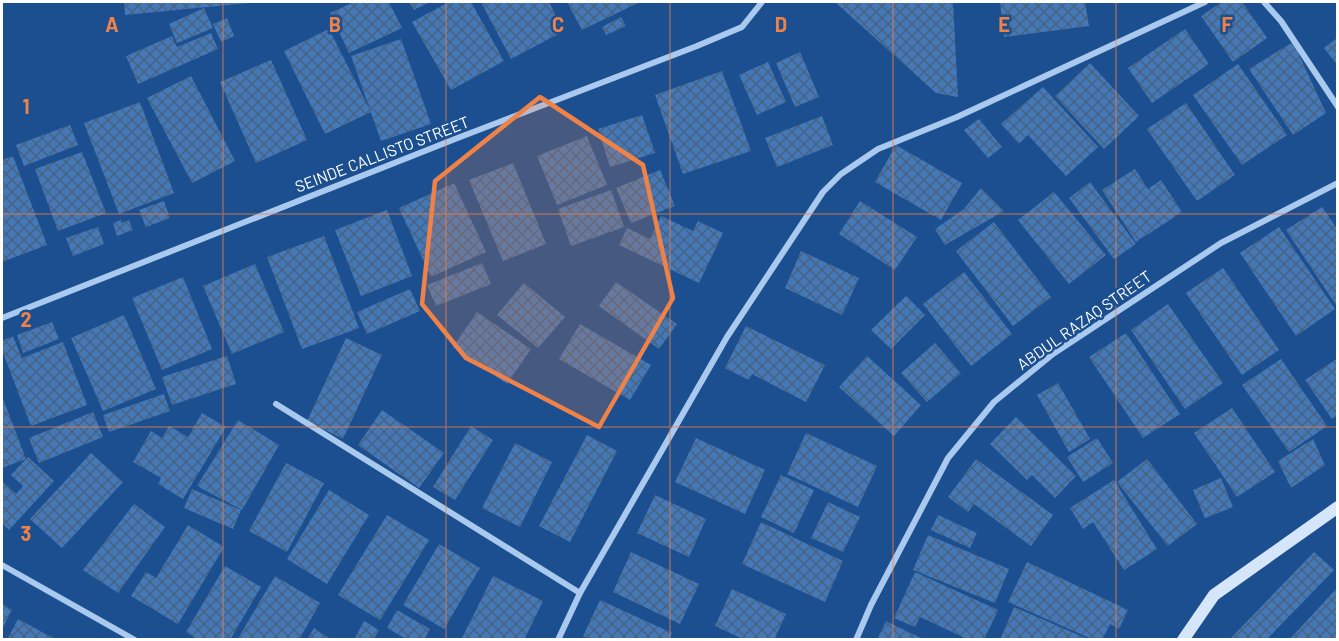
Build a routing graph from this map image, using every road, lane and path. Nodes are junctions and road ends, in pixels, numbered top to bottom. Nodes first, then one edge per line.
1 (762, 2) edge
2 (1206, 2) edge
3 (1264, 2) edge
4 (1338, 107) edge
5 (1338, 183) edge
6 (2, 318) edge
7 (276, 404) dead end
8 (1338, 507) edge
9 (2, 565) edge
10 (579, 593) junction
11 (135, 639) edge
12 (558, 639) edge
13 (856, 639) edge
14 (1184, 639) edge

1 - 6 street, SEINDE CALLISTO STREET
2 - 10 street
3 - 4 street
5 - 13 street, ABDUL RAZAQ STREET
7 - 10 street
8 - 14 street
9 - 11 street
10 - 12 street

